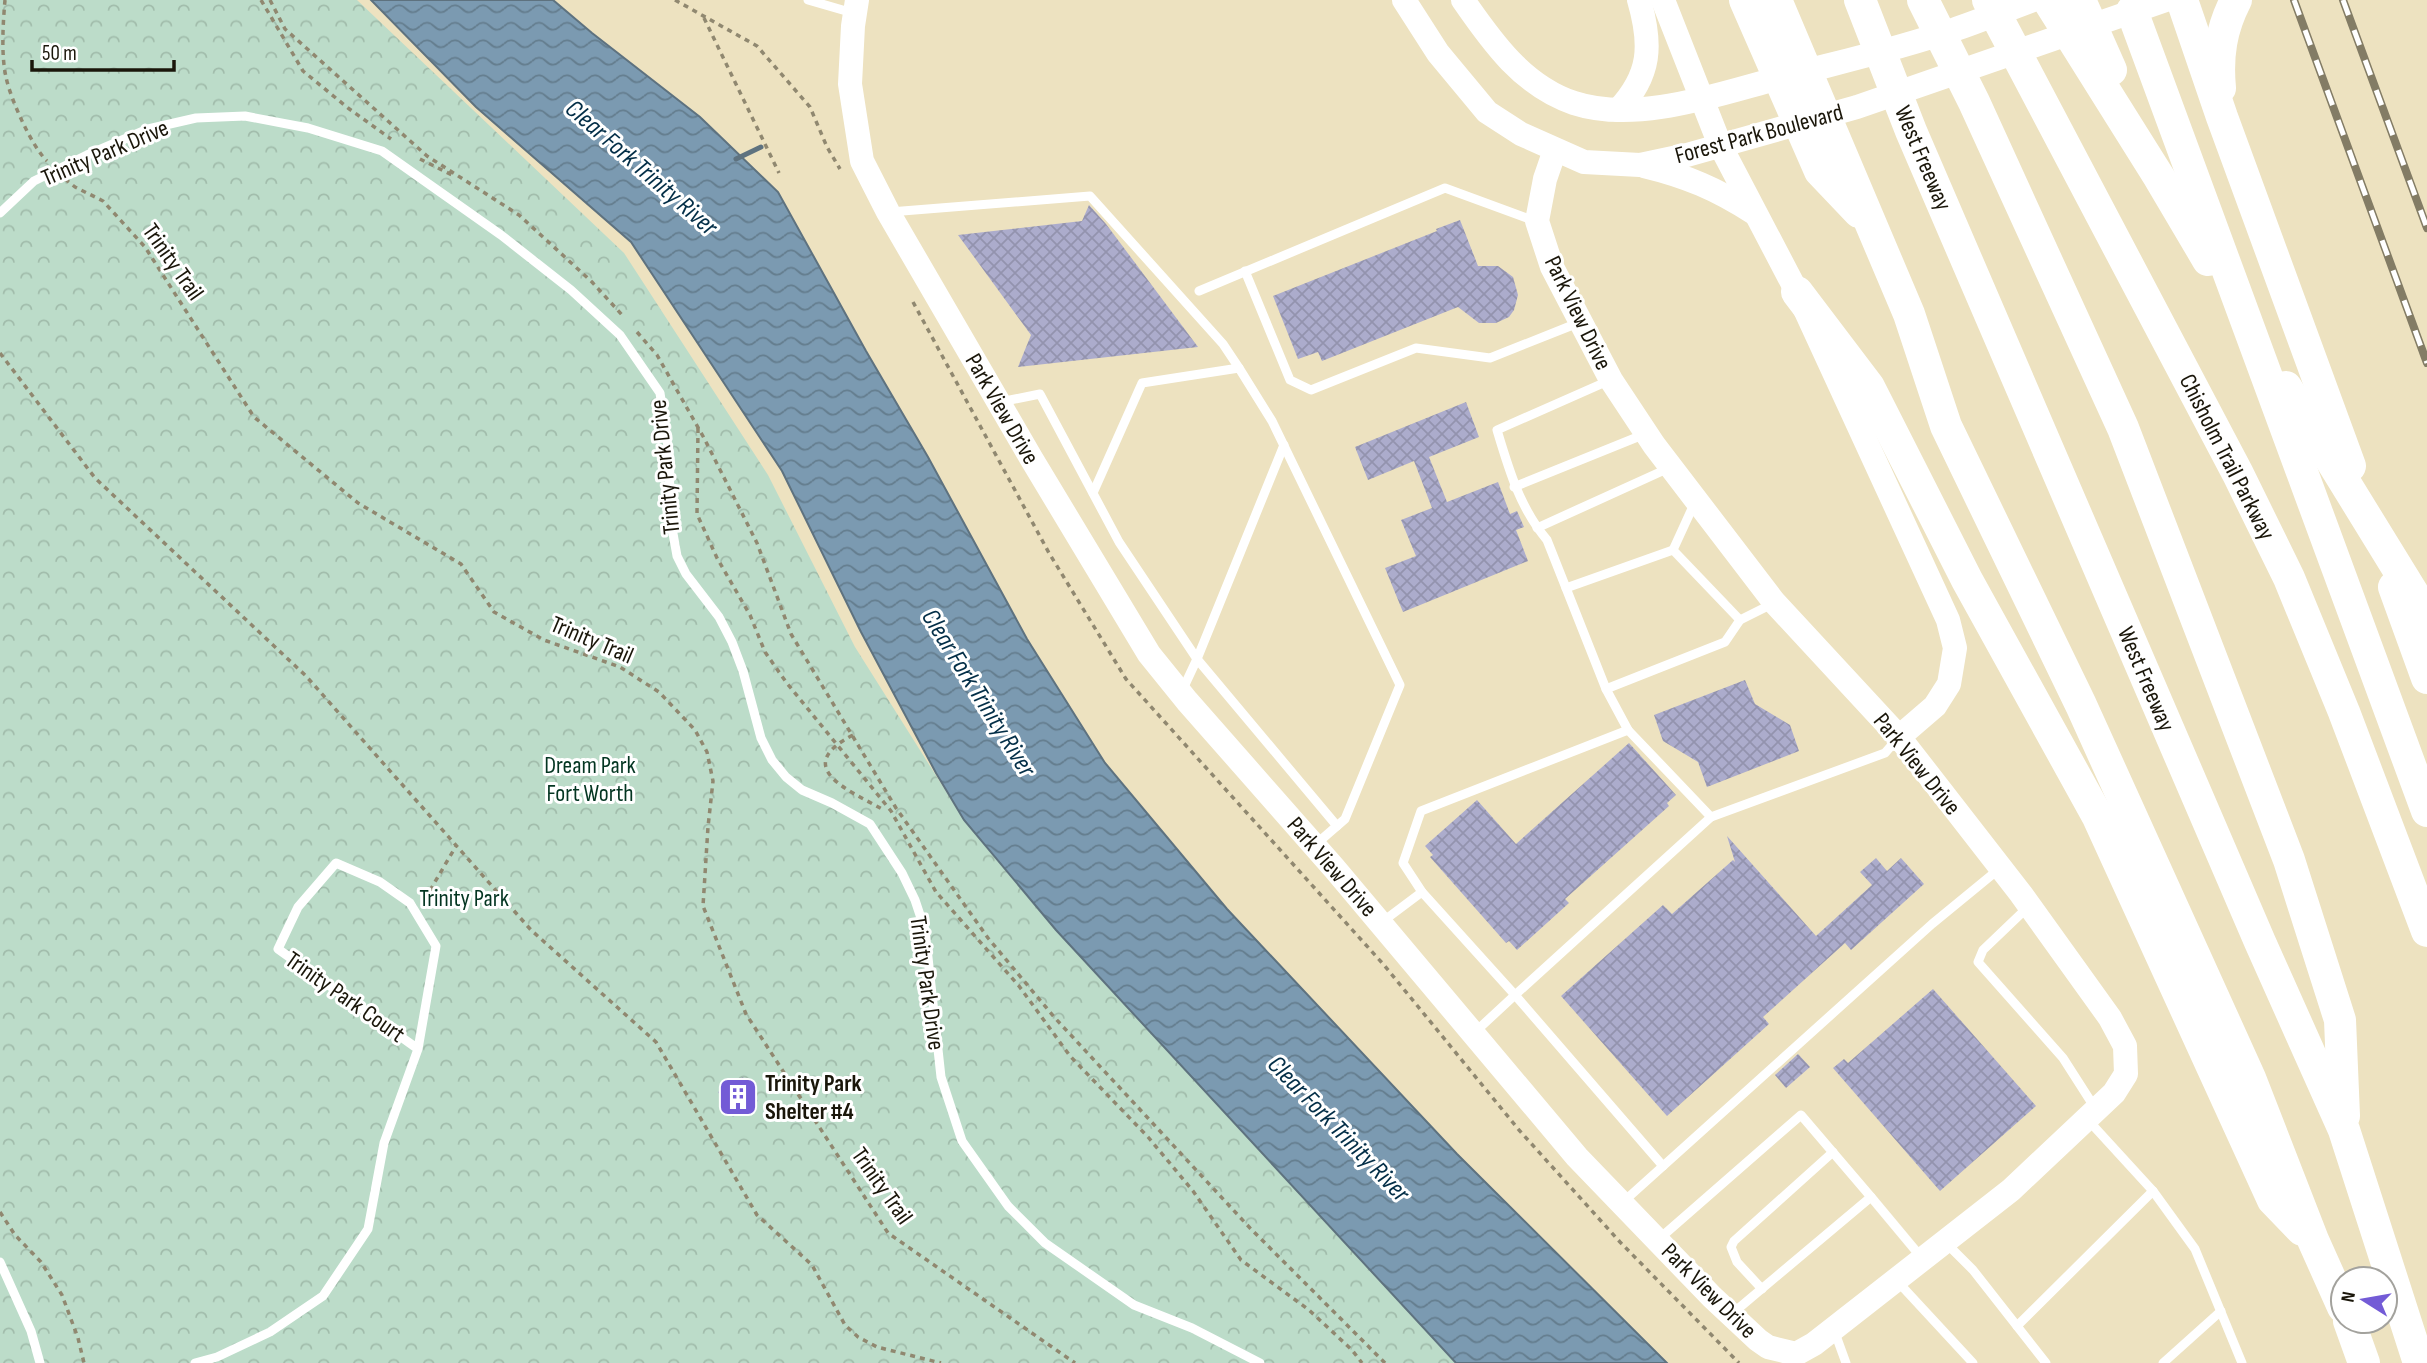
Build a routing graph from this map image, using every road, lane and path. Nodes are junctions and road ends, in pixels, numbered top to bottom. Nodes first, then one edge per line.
1 (5, 0) edge
2 (261, 0) edge
3 (270, 0) edge
4 (676, 0) edge
5 (808, 0) edge
6 (1404, 0) edge
7 (1463, 0) edge
8 (1639, 0) edge
9 (1663, 0) edge
10 (1745, 0) edge
11 (1776, 0) edge
12 (1923, 0) edge
13 (2011, 0) edge
14 (2033, 0) edge
15 (2048, 0) edge
16 (2080, 0) edge
17 (2166, 0) edge
18 (2182, 0) edge
19 (2236, 0) edge
20 (2131, 6) edge
21 (856, 7) edge
22 (1863, 8) edge
23 (1986, 9) edge
24 (702, 15) junction
25 (285, 29) junction
26 (279, 32) junction
27 (2064, 36) junction
28 (2154, 73) junction
29 (1701, 99) junction
30 (1619, 110) junction
31 (2222, 117) junction
32 (400, 145) dead end
33 (1720, 145) junction
34 (1555, 150) junction
35 (410, 152) dead end
36 (1640, 165) junction
37 (56, 170) junction
38 (779, 173) dead end
39 (2159, 177) junction
40 (846, 178) dead end
41 (470, 183) junction
42 (888, 212) junction
43 (0, 213) edge
44 (1755, 213) junction
45 (1537, 221) junction
46 (1872, 225) junction
47 (1245, 271) junction
48 (1199, 291) dead end
49 (1797, 292) junction
50 (909, 295) dead end
51 (1580, 322) junction
52 (0, 353) edge
53 (1239, 368) junction
54 (1611, 380) junction
55 (999, 403) junction
56 (698, 427) junction
57 (1647, 434) junction
58 (1283, 445) junction
59 (1671, 467) junction
60 (1514, 487) junction
61 (1093, 493) junction
62 (1696, 500) junction
63 (1537, 528) junction
64 (1673, 550) junction
65 (1566, 588) junction
66 (1774, 602) junction
67 (2427, 616) edge
68 (1740, 620) junction
69 (1197, 659) junction
70 (2427, 678) edge
71 (1606, 689) junction
72 (1181, 693) junction
73 (1628, 730) junction
74 (853, 735) junction
75 (1899, 737) junction
76 (836, 744) junction
77 (882, 809) dead end
78 (893, 810) junction
79 (2427, 811) edge
80 (1712, 817) junction
81 (1337, 826) junction
82 (456, 845) junction
83 (1314, 846) junction
84 (2001, 868) junction
85 (1422, 892) junction
86 (2029, 906) junction
87 (422, 922) junction
88 (1380, 923) junction
89 (2427, 932) edge
90 (1515, 995) junction
91 (1473, 1033) junction
92 (418, 1049) junction
93 (2092, 1114) junction
94 (2344, 1130) junction
95 (1833, 1152) junction
96 (1662, 1166) junction
97 (2153, 1191) junction
98 (1871, 1197) junction
99 (1621, 1203) junction
100 (0, 1212) edge
101 (2313, 1240) junction
102 (1658, 1241) junction
103 (1944, 1242) junction
104 (1923, 1259) junction
105 (0, 1262) edge
106 (2329, 1276) edge
107 (1896, 1280) junction
108 (1762, 1289) junction
109 (2221, 1311) junction
110 (1731, 1315) junction
111 (2017, 1326) junction
112 (1834, 1329) junction
113 (2354, 1335) edge
114 (2166, 1362) edge
115 (40, 1363) edge
116 (84, 1363) edge
117 (195, 1363) edge
118 (941, 1363) edge
119 (1074, 1363) edge
120 (1260, 1363) edge
121 (1362, 1363) edge
122 (1385, 1363) edge
123 (1739, 1363) edge
124 (1846, 1363) edge
125 (1973, 1363) edge
126 (2046, 1363) edge
127 (2242, 1363) edge
128 (2364, 1363) edge
129 (2419, 1363) edge

1 - 37 path, Trinity Trail
2 - 26 path
3 - 25 path
4 - 24 path
5 - 21 lane
6 - 34 street, Forest Park Boulevard
7 - 30 street, Forest Park Boulevard
8 - 30 street
9 - 29 street
10 - 46 highway
11 - 46 highway
12 - 94 highway
13 - 23 highway
14 - 23 street, Forest Park Boulevard
15 - 39 highway
16 - 39 highway
17 - 20 street, Forest Park Boulevard
18 - 31 highway
19 - 31 highway
20 - 27 street, Forest Park Boulevard
20 - 28 highway
21 - 42 street, Park View Drive
22 - 94 highway, West Freeway
23 - 29 street, Forest Park Boulevard
23 - 89 highway, Chisholm Trail Parkway
24 - 38 path
24 - 40 path
25 - 26 path
25 - 41 path
26 - 32 path
27 - 28 highway
27 - 33 street, Forest Park Boulevard
28 - 79 highway
29 - 30 street, Forest Park Boulevard
29 - 33 street
31 - 70 highway
33 - 36 street, Forest Park Boulevard
33 - 44 street
34 - 36 street, Forest Park Boulevard
34 - 45 street, Park View Drive
35 - 41 path
36 - 44 street
37 - 43 lane, Trinity Park Drive
37 - 119 path, Trinity Trail
37 - 120 lane, Trinity Park Drive
39 - 67 highway
41 - 56 path
42 - 53 lane
42 - 55 street, Park View Drive
44 - 49 street
45 - 47 lane
45 - 51 street, Park View Drive
46 - 101 highway
47 - 48 lane
47 - 51 lane
49 - 75 street
49 - 101 highway
50 - 123 path
51 - 54 street, Park View Drive
52 - 82 path
53 - 58 lane
53 - 61 lane
54 - 57 street, Park View Drive
54 - 60 lane
55 - 61 lane
55 - 72 street, Park View Drive
56 - 74 path
56 - 76 path
57 - 59 street, Park View Drive
57 - 60 lane
58 - 69 lane
58 - 81 lane
59 - 62 street, Park View Drive
59 - 63 lane
60 - 63 lane
61 - 69 lane
62 - 64 lane
62 - 66 street, Park View Drive
63 - 65 lane
64 - 65 lane
64 - 68 lane
65 - 71 lane
66 - 68 lane
66 - 75 street, Park View Drive
68 - 71 lane
69 - 72 lane
69 - 81 lane
71 - 73 lane
72 - 83 street, Park View Drive
73 - 80 lane
73 - 85 lane
74 - 76 path
74 - 78 path
75 - 80 lane
75 - 84 street, Park View Drive
76 - 77 path
76 - 78 path
78 - 121 path
78 - 122 path
80 - 90 lane
81 - 83 lane
82 - 87 path
82 - 118 path
83 - 88 street, Park View Drive
84 - 86 street, Park View Drive
84 - 96 lane
85 - 88 lane
85 - 90 lane
86 - 93 street, Park View Drive
86 - 93 lane
87 - 92 lane, Trinity Park Court
87 - 92 lane, Trinity Park Court
88 - 91 street, Park View Drive
90 - 91 lane
90 - 96 lane
91 - 99 street, Park View Drive
92 - 117 lane, Trinity Park Court
93 - 97 lane
93 - 103 street, Park View Drive
94 - 129 highway, West Freeway
95 - 98 lane
95 - 102 lane
95 - 108 lane
96 - 99 lane
97 - 109 lane
97 - 111 lane
98 - 104 lane
98 - 108 lane
99 - 102 street, Park View Drive
100 - 116 path
101 - 106 highway
102 - 110 street, Park View Drive
103 - 104 street, Park View Drive
103 - 111 lane
104 - 107 street, Park View Drive
105 - 115 lane
107 - 112 street, Park View Drive
107 - 125 lane
108 - 110 lane
109 - 114 lane
109 - 127 lane
110 - 112 street, Park View Drive
111 - 126 lane
112 - 124 lane
113 - 128 highway

